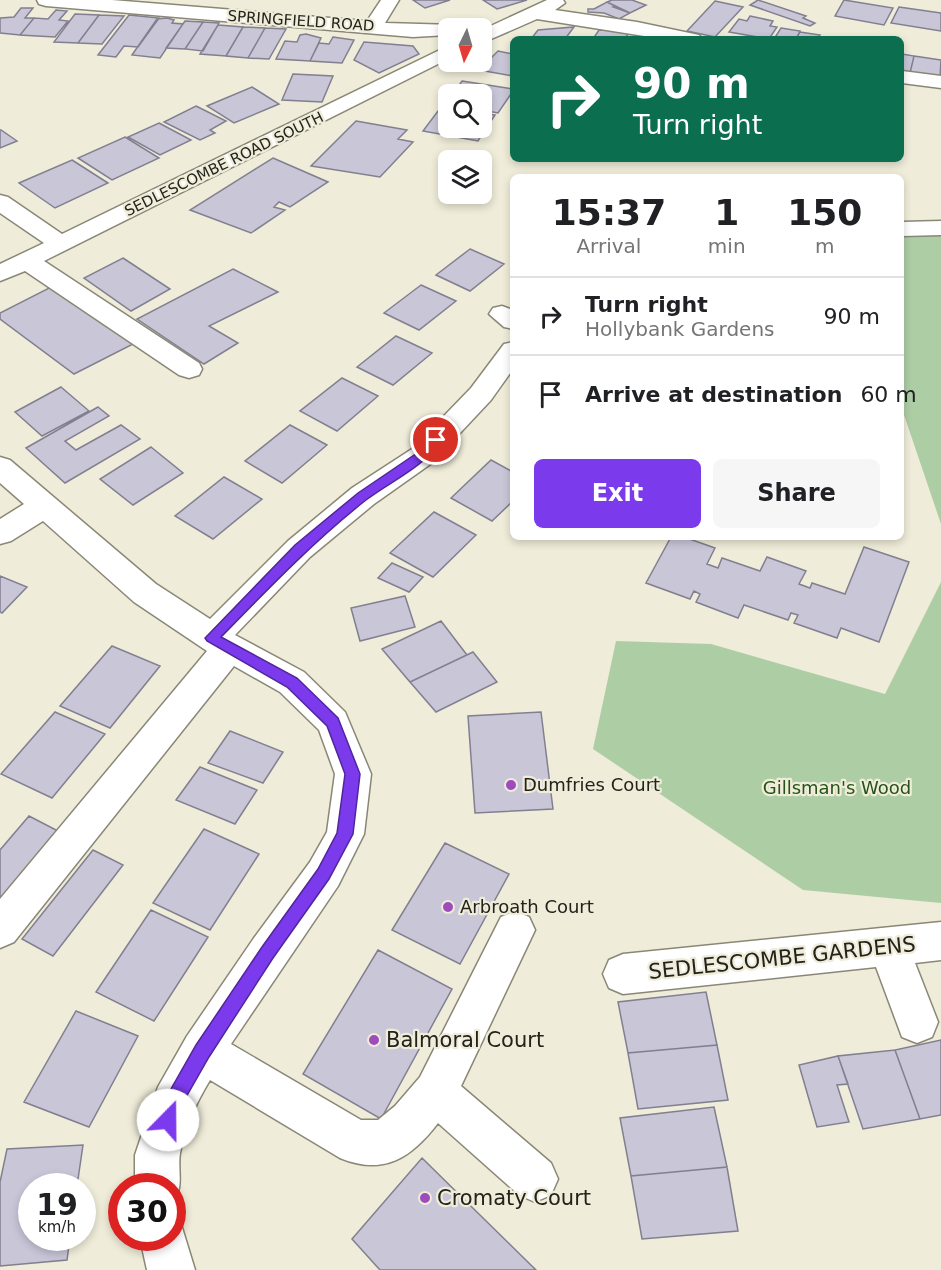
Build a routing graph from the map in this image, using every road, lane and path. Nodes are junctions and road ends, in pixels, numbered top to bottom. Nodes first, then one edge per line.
1 (46, 0) edge
2 (390, 0) edge
3 (564, 0) edge
4 (536, 13) junction
5 (374, 26) junction
6 (505, 26) junction
7 (492, 27) edge
8 (438, 30) edge
9 (413, 31) junction
10 (492, 32) edge
11 (677, 36) edge
12 (438, 41) edge
13 (438, 57) edge
14 (904, 77) edge
15 (941, 82) edge
16 (0, 202) edge
17 (941, 228) edge
18 (904, 229) edge
19 (61, 244) junction
20 (27, 261) junction
21 (0, 274) edge
22 (510, 354) edge
23 (189, 369) dead end
24 (0, 467) edge
25 (44, 506) junction
26 (0, 533) edge
27 (220, 643) junction
28 (0, 929) edge
29 (515, 930) dead end
30 (941, 941) edge
31 (888, 946) junction
32 (623, 974) dead end
33 (917, 1022) dead end
34 (202, 1051) junction
35 (435, 1092) junction
36 (158, 1173) edge
37 (535, 1179) dead end
38 (166, 1251) edge
39 (171, 1270) edge

1 - 5 street, SPRINGFIELD ROAD
2 - 5 street
3 - 4 street
4 - 6 street
4 - 11 street
5 - 9 street, SPRINGFIELD ROAD
6 - 7 street
6 - 10 street
8 - 9 street, SPRINGFIELD ROAD
9 - 12 street, SPRINGFIELD ROAD
13 - 19 street, SEDLESCOMBE ROAD SOUTH
14 - 15 street
16 - 19 street
17 - 18 street
19 - 20 street, SEDLESCOMBE ROAD SOUTH
20 - 21 street, SEDLESCOMBE ROAD SOUTH
20 - 23 street
22 - 27 street
24 - 25 street
25 - 26 street
25 - 27 street
27 - 28 street
27 - 34 street
29 - 35 street
30 - 31 street, SEDLESCOMBE GARDENS
31 - 32 street, SEDLESCOMBE GARDENS
31 - 33 street
34 - 35 street
34 - 36 street
35 - 37 street
38 - 39 street

